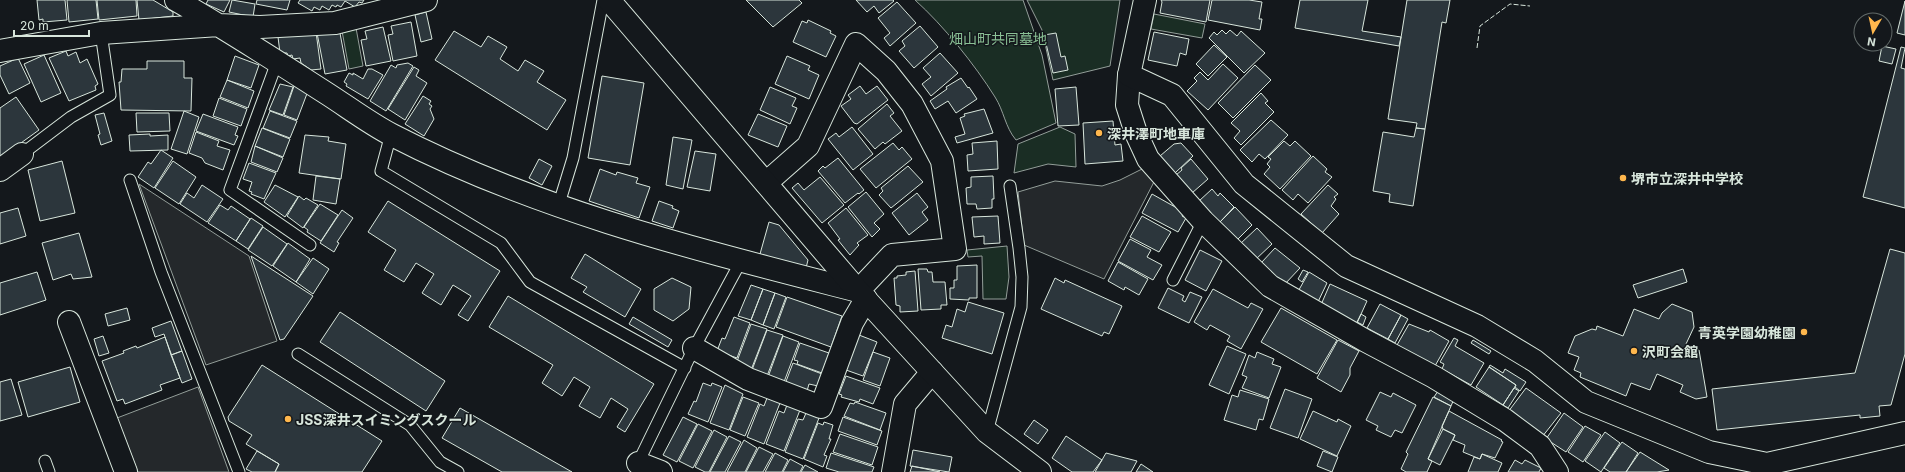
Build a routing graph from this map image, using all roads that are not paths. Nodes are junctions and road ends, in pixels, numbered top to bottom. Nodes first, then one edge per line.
1 (176, 0) edge
2 (426, 0) edge
3 (603, 0) edge
4 (609, 0) edge
5 (1145, 0) edge
6 (219, 25) junction
7 (101, 33) junction
8 (0, 51) edge
9 (277, 62) junction
10 (1129, 75) junction
11 (391, 134) junction
12 (22, 154) joint
13 (0, 170) edge
14 (130, 180) dead end
15 (766, 183) junction
16 (1010, 186) dead end
17 (558, 207) junction
18 (1203, 222) junction
19 (310, 245) dead end
20 (741, 261) junction
21 (1173, 280) dead end
22 (862, 295) junction
23 (70, 322) dead end
24 (694, 348) junction
25 (298, 354) dead end
26 (685, 368) junction
27 (932, 372) junction
28 (987, 432) junction
29 (1905, 433) edge
30 (45, 461) dead end
31 (1020, 465) edge
32 (635, 468) edge
33 (49, 472) edge
34 (126, 472) edge
35 (239, 472) edge
36 (458, 472) edge
37 (661, 472) edge
38 (893, 472) edge
39 (1040, 472) edge
40 (1557, 472) edge

1 - 6 street
2 - 6 street
3 - 17 lane
4 - 15 street
5 - 10 street
6 - 7 street
6 - 9 street
7 - 8 street
7 - 12 lane
9 - 11 street
9 - 19 lane
10 - 18 street
10 - 29 street
11 - 17 street
11 - 26 lane
12 - 13 street
14 - 35 lane
15 - 22 street
15 - 22 street
16 - 28 lane
17 - 20 street
18 - 21 lane
18 - 40 street
20 - 22 street
20 - 24 lane
22 - 24 street
22 - 27 street
23 - 34 street
24 - 26 lane
25 - 36 lane
26 - 32 lane
27 - 28 street
27 - 38 street
28 - 31 street
30 - 33 lane
31 - 39 street
32 - 37 street

